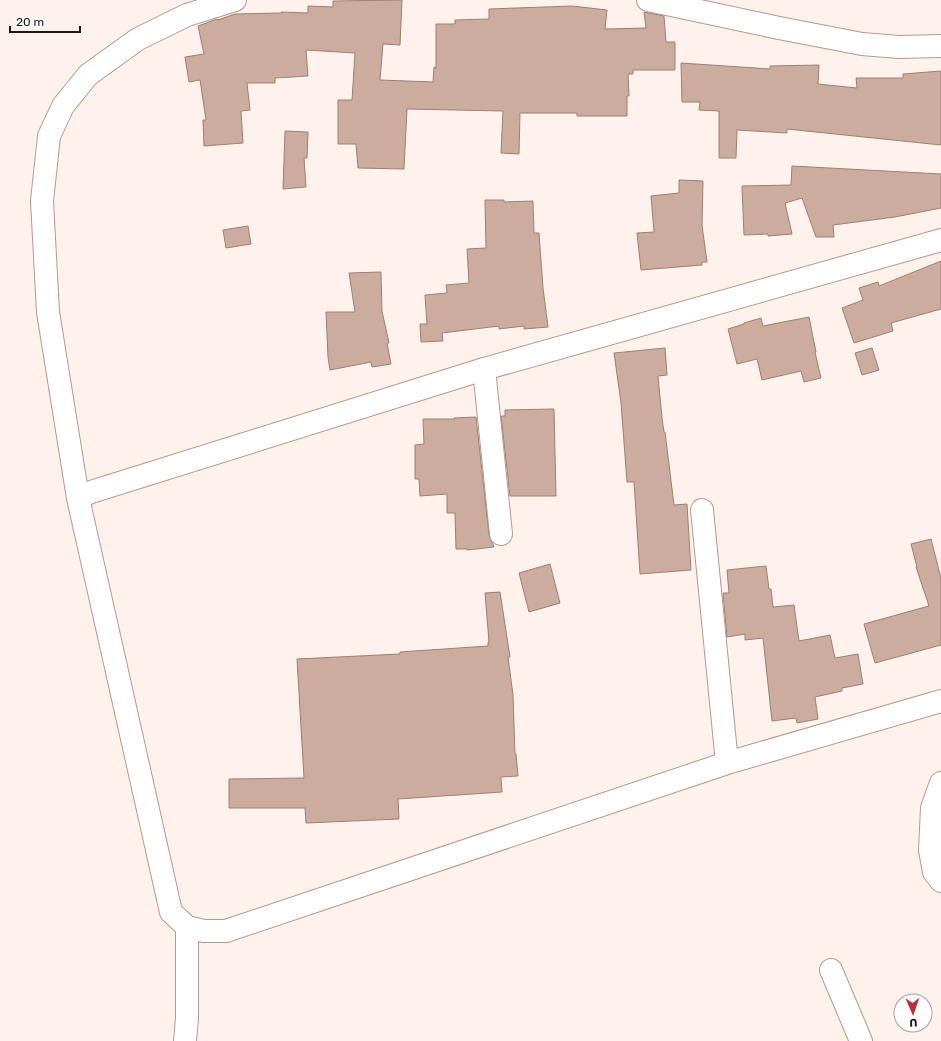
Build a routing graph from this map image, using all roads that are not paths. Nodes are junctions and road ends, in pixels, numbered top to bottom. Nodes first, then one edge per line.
1 (235, 0) edge
2 (648, 0) edge
3 (941, 46) edge
4 (941, 240) edge
5 (484, 369) junction
6 (78, 498) junction
7 (702, 510) dead end
8 (501, 534) dead end
9 (941, 701) edge
10 (727, 763) junction
11 (941, 783) edge
12 (941, 881) edge
13 (187, 927) junction
14 (831, 970) dead end
15 (185, 1041) edge
16 (861, 1041) edge

1 - 6 street
2 - 3 street
4 - 5 street
5 - 6 street
5 - 8 street
6 - 13 street
7 - 10 street
9 - 10 street
10 - 13 street
11 - 12 street
13 - 15 street
14 - 16 street

